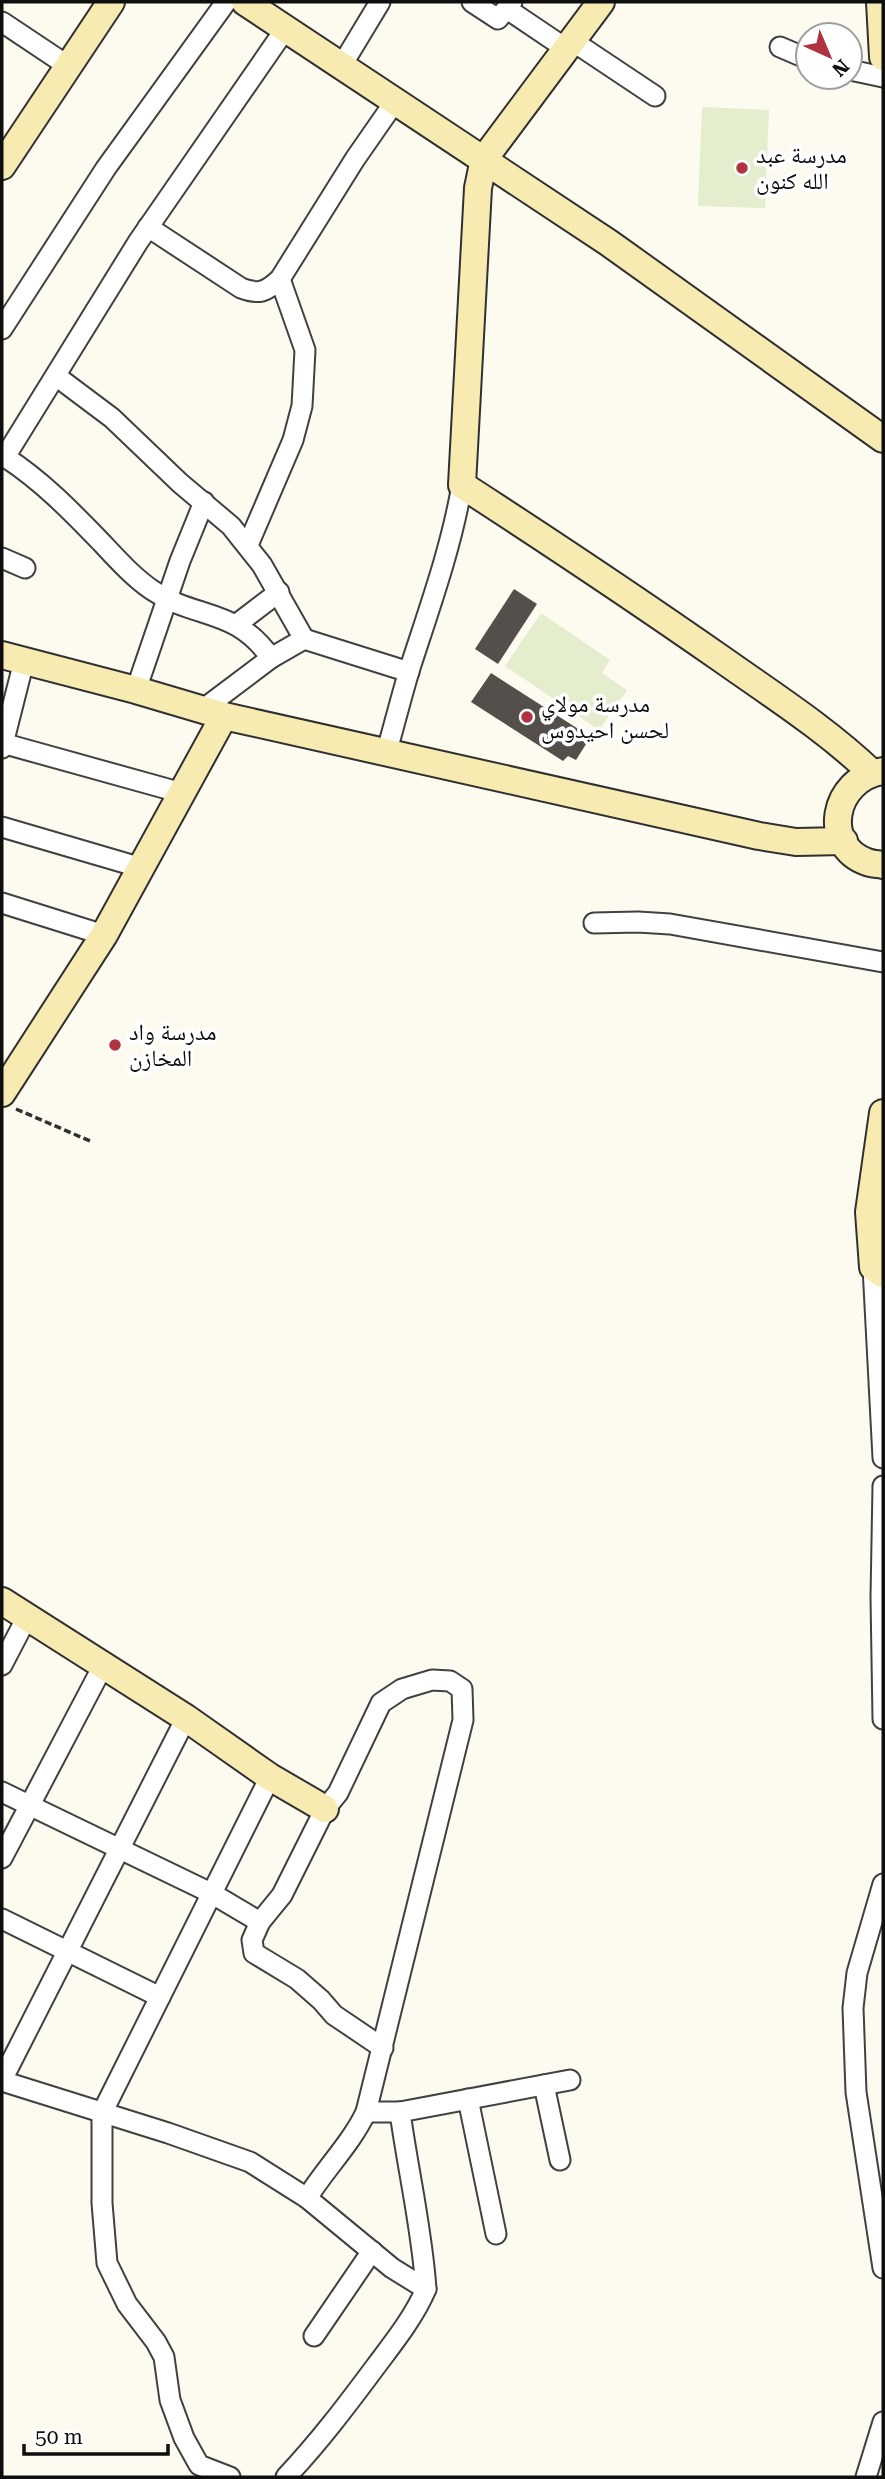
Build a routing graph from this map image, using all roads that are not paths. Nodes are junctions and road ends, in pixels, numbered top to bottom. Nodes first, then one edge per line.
1 (111, 2) edge
2 (226, 2) edge
3 (245, 2) edge
4 (380, 2) edge
5 (472, 2) edge
6 (601, 2) edge
7 (880, 2) edge
8 (509, 5) edge
9 (2, 22) edge
10 (286, 28) junction
11 (568, 44) junction
12 (779, 47) dead end
13 (794, 54) edge
14 (883, 57) edge
15 (342, 65) junction
16 (68, 66) junction
17 (864, 73) edge
18 (883, 77) edge
19 (655, 96) dead end
20 (396, 100) junction
21 (6, 151) edge
22 (484, 159) junction
23 (148, 227) junction
24 (279, 279) junction
25 (2, 329) edge
26 (56, 376) junction
27 (883, 439) edge
28 (3, 456) edge
29 (462, 485) junction
30 (204, 502) junction
31 (248, 545) junction
32 (2, 558) edge
33 (25, 568) dead end
34 (279, 592) junction
35 (167, 599) junction
36 (237, 624) junction
37 (304, 639) junction
38 (271, 657) junction
39 (13, 658) edge
40 (409, 672) junction
41 (136, 690) junction
42 (213, 713) junction
43 (2, 745) edge
44 (386, 754) junction
45 (878, 772) edge
46 (183, 793) junction
47 (2, 827) edge
48 (844, 841) junction
49 (883, 865) edge
50 (142, 868) junction
51 (2, 903) edge
52 (594, 923) dead end
53 (104, 935) junction
54 (883, 962) edge
55 (14, 1051) edge
56 (8, 1100) edge
57 (882, 1131) edge
58 (878, 1178) edge
59 (878, 1270) edge
60 (883, 1458) edge
61 (883, 1486) edge
62 (2, 1601) edge
63 (27, 1617) junction
64 (104, 1664) junction
65 (2, 1665) edge
66 (186, 1718) junction
67 (883, 1719) edge
68 (270, 1777) junction
69 (2, 1792) edge
70 (29, 1805) junction
71 (325, 1809) junction
72 (119, 1849) junction
73 (2, 1858) edge
74 (883, 1884) edge
75 (212, 1893) junction
76 (2, 1919) edge
77 (260, 1922) junction
78 (68, 1951) junction
79 (160, 1997) junction
80 (383, 2048) junction
81 (2, 2080) edge
82 (570, 2080) dead end
83 (544, 2085) junction
84 (468, 2099) junction
85 (366, 2112) junction
86 (400, 2112) junction
87 (102, 2113) junction
88 (560, 2160) dead end
89 (307, 2198) junction
90 (496, 2234) dead end
91 (372, 2251) junction
92 (883, 2268) edge
93 (426, 2288) junction
94 (314, 2336) dead end
95 (883, 2422) edge
96 (202, 2471) edge
97 (230, 2477) edge
98 (286, 2477) edge
99 (866, 2477) edge

1 - 16 street
2 - 25 street
3 - 10 street
4 - 15 street
5 - 8 street
6 - 11 street
7 - 14 street
8 - 11 street
9 - 16 street
10 - 15 street
10 - 23 street
11 - 19 street
11 - 22 street
12 - 13 street
15 - 20 street
16 - 21 street
17 - 18 street
20 - 22 street
20 - 24 street
22 - 27 street
22 - 29 street
23 - 24 street
23 - 26 street
24 - 31 street
26 - 28 street
26 - 30 street
28 - 35 street
29 - 40 street
29 - 45 street
30 - 31 street
30 - 35 street
31 - 34 street
32 - 33 street
34 - 36 street
34 - 37 street
35 - 36 street
35 - 41 street
36 - 38 street
37 - 38 street
37 - 40 street
38 - 42 street
39 - 41 street
39 - 43 street
40 - 44 street
41 - 42 street
42 - 44 street
42 - 46 street
43 - 46 street
44 - 48 street
45 - 48 street
46 - 50 street
47 - 50 street
48 - 49 street
50 - 53 street
51 - 53 street
52 - 54 street
53 - 55 street
55 - 56 street
57 - 58 street
58 - 59 street
59 - 60 street
61 - 67 street
62 - 63 street
63 - 64 street
63 - 65 street
64 - 66 street
64 - 70 street
66 - 68 street
66 - 72 street
68 - 71 street
68 - 75 street
69 - 70 street
70 - 72 street
70 - 73 street
71 - 77 street
71 - 80 street
72 - 75 street
72 - 78 street
74 - 92 street
75 - 77 street
75 - 79 street
76 - 78 street
77 - 80 street
78 - 79 street
78 - 81 street
79 - 87 street
80 - 85 street
81 - 87 street
82 - 83 street
83 - 84 street
83 - 88 street
84 - 86 street
84 - 90 street
85 - 86 street
85 - 89 street
86 - 93 street
87 - 89 street
87 - 96 street
89 - 91 street
91 - 93 street
91 - 94 street
93 - 98 street
95 - 99 street
96 - 97 street

